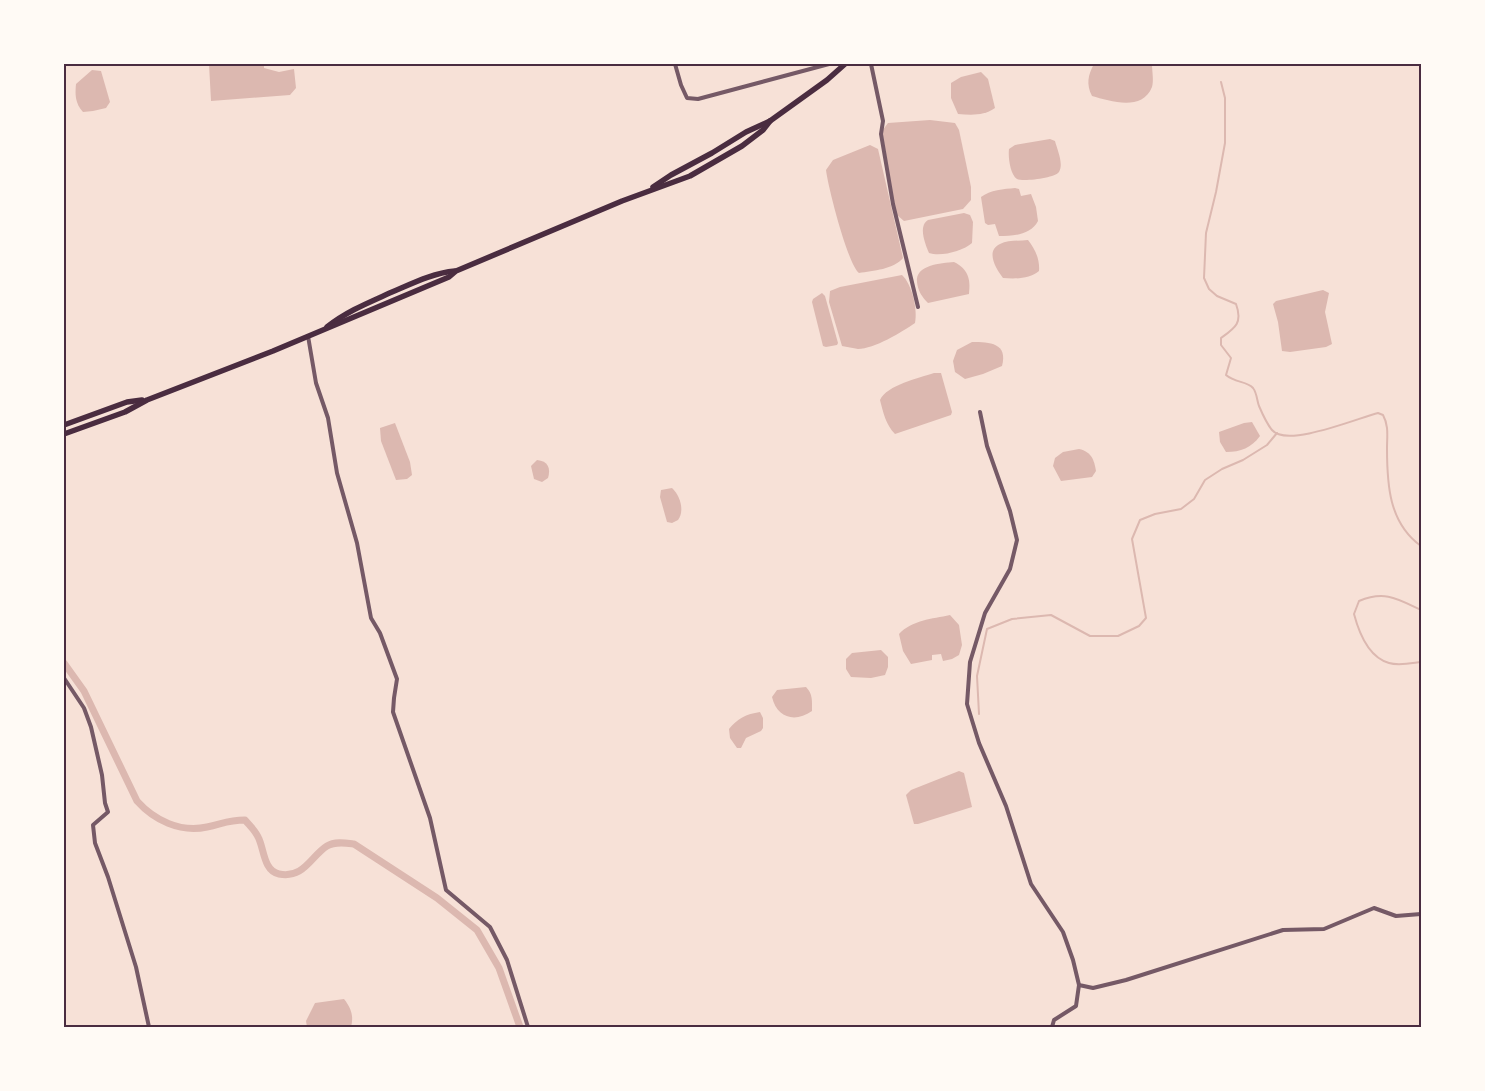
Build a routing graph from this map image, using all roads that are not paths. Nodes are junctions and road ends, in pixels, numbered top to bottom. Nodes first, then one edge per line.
1 (675, 64) edge
2 (829, 64) edge
3 (845, 64) edge
4 (871, 64) edge
5 (770, 121) junction
6 (647, 191) junction
7 (918, 307) dead end
8 (308, 336) junction
9 (147, 400) junction
10 (980, 412) dead end
11 (64, 425) edge
12 (64, 434) edge
13 (64, 678) edge
14 (1421, 914) edge
15 (1079, 985) junction
16 (149, 1027) edge
17 (528, 1027) edge
18 (1052, 1027) edge

1 - 2 street
3 - 5 main road
4 - 7 street
5 - 6 main road
5 - 6 main road
6 - 8 main road
8 - 9 main road
8 - 17 street
9 - 11 main road
9 - 12 main road
10 - 15 street
13 - 16 street
14 - 15 street
15 - 18 street

